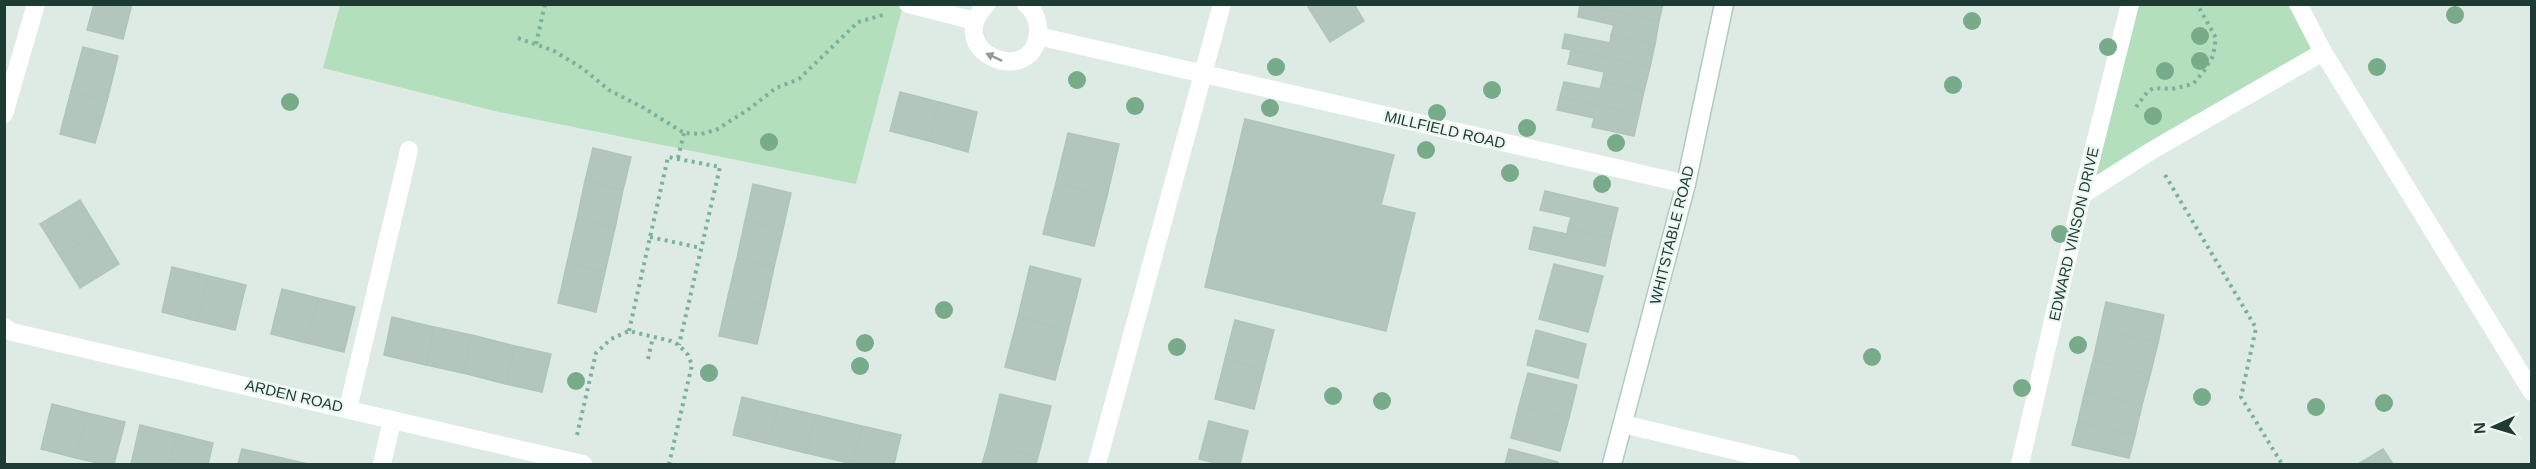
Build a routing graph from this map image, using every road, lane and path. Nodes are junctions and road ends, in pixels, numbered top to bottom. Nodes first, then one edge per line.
1 (36, 4) edge
2 (545, 4) edge
3 (987, 4) edge
4 (1026, 4) edge
5 (1222, 4) edge
6 (1724, 4) edge
7 (2130, 4) edge
8 (2197, 4) edge
9 (2298, 4) edge
10 (910, 5) edge
11 (975, 21) junction
12 (1038, 36) junction
13 (518, 38) dead end
14 (536, 44) junction
15 (2323, 52) junction
16 (1204, 76) junction
17 (2133, 113) dead end
18 (4, 114) edge
19 (684, 133) junction
20 (409, 150) dead end
21 (2151, 151) junction
22 (678, 159) junction
23 (1686, 184) junction
24 (2082, 195) junction
25 (650, 237) junction
26 (701, 248) junction
27 (4, 327) edge
28 (629, 331) junction
29 (653, 337) junction
30 (679, 345) junction
31 (648, 359) dead end
32 (2532, 392) edge
33 (348, 409) junction
34 (392, 422) junction
35 (1623, 423) junction
36 (577, 463) edge
37 (382, 465) edge
38 (669, 465) edge
39 (1097, 465) edge
40 (1612, 465) edge
41 (1791, 465) edge
42 (2020, 465) edge
43 (2282, 465) edge

1 - 18 street
2 - 14 path
3 - 11 street
4 - 12 street
5 - 16 street
6 - 23 street, WHITSTABLE ROAD
7 - 24 street, EDWARD VINSON DRIVE
8 - 17 path
9 - 15 street
10 - 11 street
10 - 19 path
12 -> 11 street
12 - 16 street, MILLFIELD ROAD
13 - 14 path
14 - 19 path
15 - 21 street
15 - 32 street
16 - 23 street, MILLFIELD ROAD
16 - 39 street
19 - 22 path
20 - 33 street
21 - 24 street
21 - 43 path
22 - 25 path
22 - 26 path
23 - 35 street, WHITSTABLE ROAD
24 - 42 street, EDWARD VINSON DRIVE
25 - 26 path
25 - 28 path
26 - 30 path
27 - 33 street, ARDEN ROAD
28 - 29 path
28 - 36 path
29 - 30 path
29 - 31 path
30 - 38 path
33 - 34 street, ARDEN ROAD
34 - 36 street, ARDEN ROAD
34 - 37 street
35 - 40 street, WHITSTABLE ROAD
35 - 41 street

